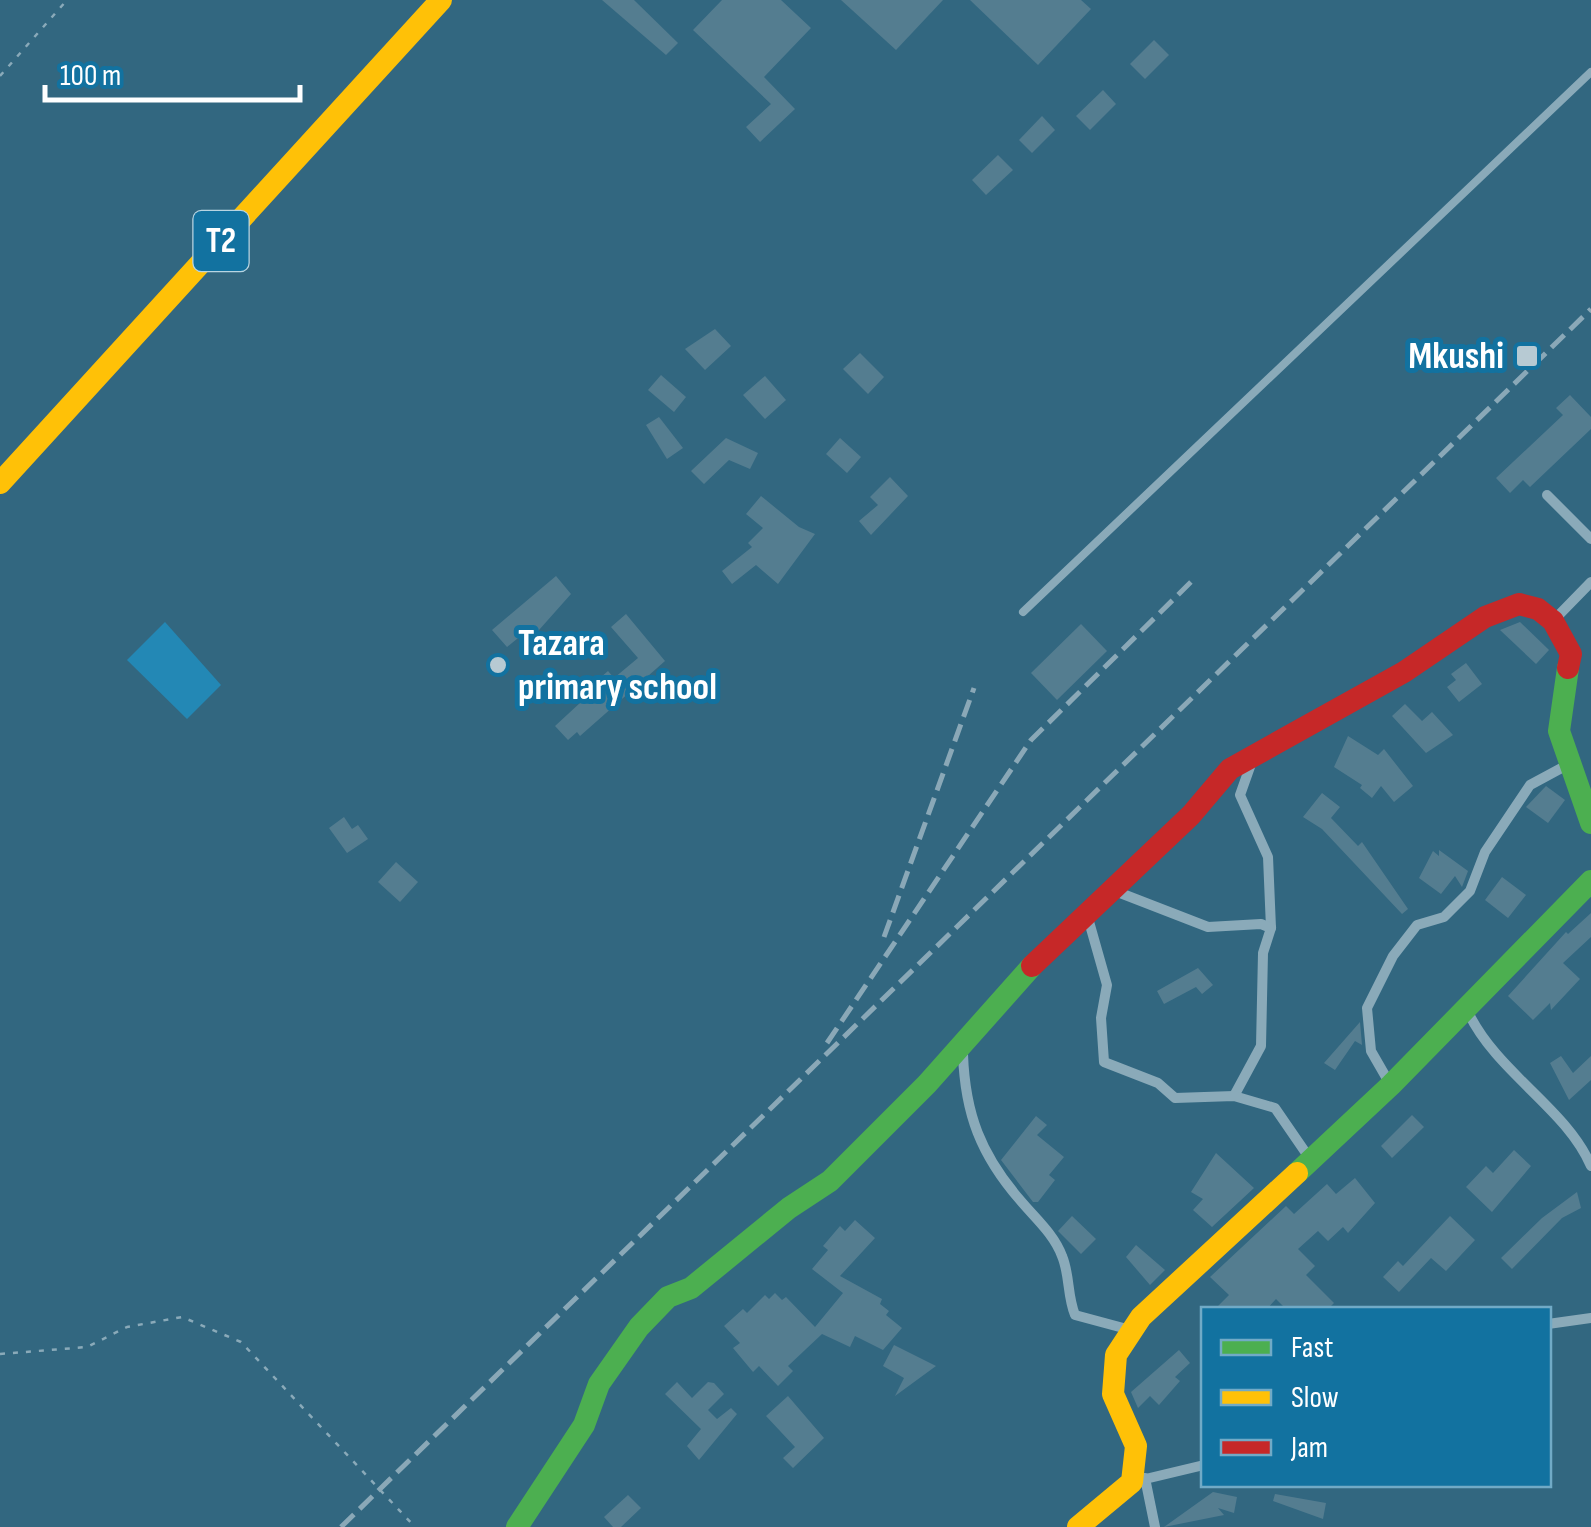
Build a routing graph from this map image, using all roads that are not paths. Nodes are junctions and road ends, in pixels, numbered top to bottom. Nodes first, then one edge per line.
1 (441, 0) edge
2 (1591, 72) edge
3 (0, 482) edge
4 (1546, 494) dead end
5 (1591, 538) edge
6 (1591, 582) edge
7 (1023, 612) dead end
8 (1554, 621) junction
9 (1254, 754) junction
10 (1568, 765) junction
11 (1591, 823) edge
12 (1591, 881) edge
13 (1110, 890) junction
14 (1086, 912) junction
15 (1271, 928) junction
16 (1468, 1002) junction
17 (962, 1043) junction
18 (1390, 1085) junction
19 (1234, 1096) junction
20 (1311, 1160) junction
21 (1591, 1166) edge
22 (1591, 1318) edge
23 (1551, 1324) edge
24 (1132, 1330) junction
25 (1201, 1466) edge
26 (1138, 1480) junction
27 (517, 1527) edge
28 (1078, 1527) edge
29 (1155, 1527) edge

1 - 3 main road, T2
2 - 7 lane
4 - 5 street
6 - 8 street
8 - 9 main road
8 - 10 main road
9 - 13 main road
9 - 15 street
10 - 11 main road
10 - 18 street
12 - 16 main road
13 - 14 main road
13 - 15 street
14 - 17 main road
14 - 19 street
15 - 19 street
16 - 18 main road
16 - 21 street
17 - 24 street
17 - 27 main road
18 - 20 main road
19 - 20 street
20 - 24 main road
22 - 23 street
24 - 26 main road
25 - 26 street
26 - 28 main road
26 - 29 street

